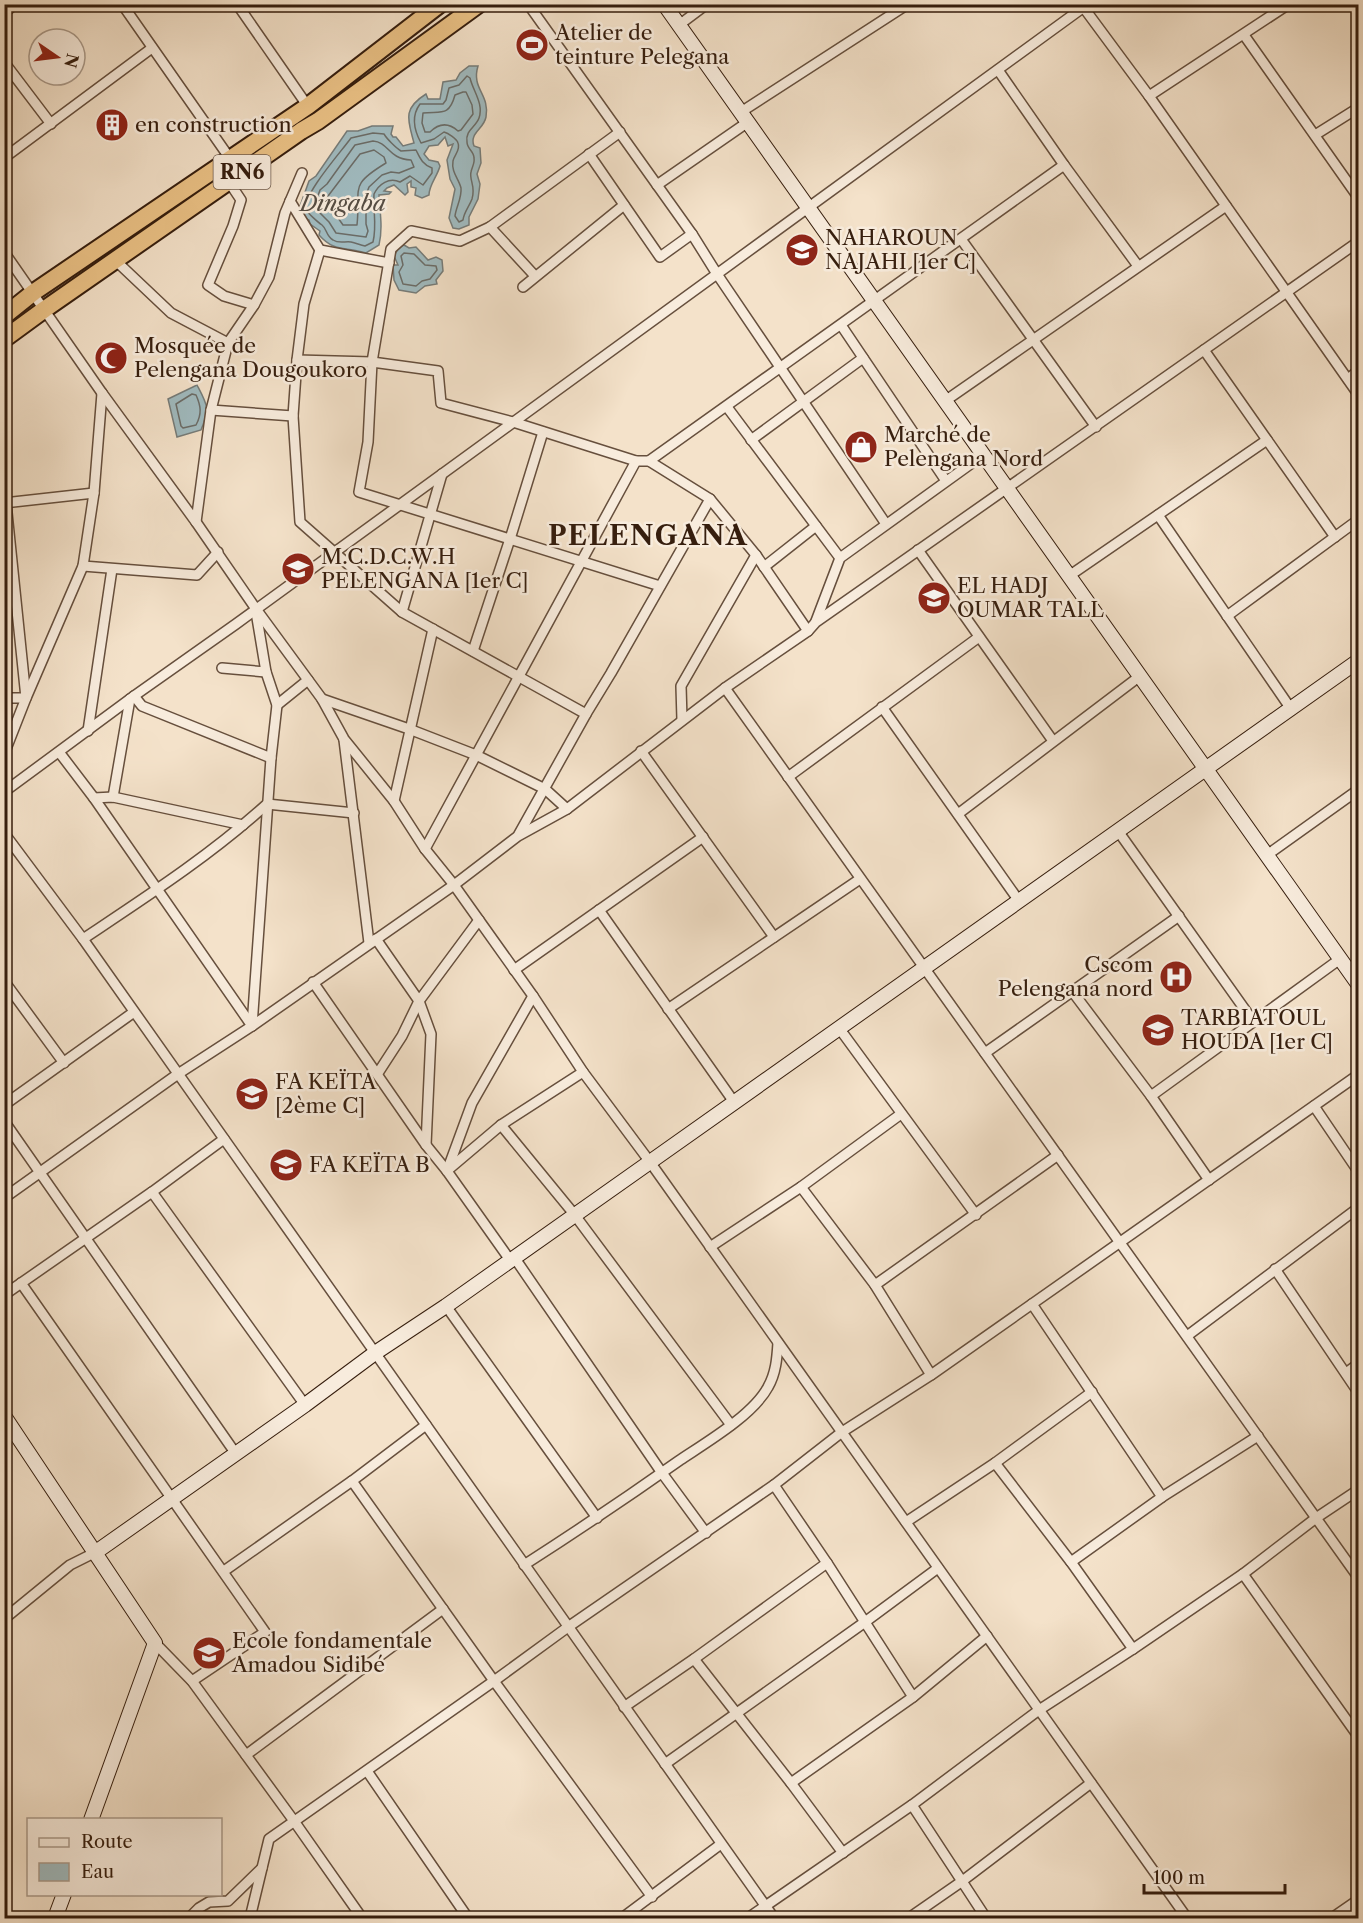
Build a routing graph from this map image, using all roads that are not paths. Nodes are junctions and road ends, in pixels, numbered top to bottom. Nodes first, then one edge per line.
1 (15, 4) edge
2 (122, 4) edge
3 (237, 4) edge
4 (440, 4) edge
5 (479, 4) edge
6 (528, 4) edge
7 (664, 4) edge
8 (707, 4) edge
9 (908, 4) edge
10 (1289, 4) edge
11 (1084, 6) edge
12 (4, 13) edge
13 (680, 25) junction
14 (1244, 35) junction
15 (152, 48) junction
16 (4, 62) edge
17 (998, 70) junction
18 (1149, 96) junction
19 (308, 106) junction
20 (1359, 108) edge
21 (744, 117) junction
22 (318, 121) junction
23 (51, 124) junction
24 (620, 132) junction
25 (1315, 135) junction
26 (589, 154) junction
27 (4, 158) edge
28 (231, 160) junction
29 (1064, 165) junction
30 (302, 173) dead end
31 (229, 182) junction
32 (657, 185) junction
33 (1359, 197) edge
34 (290, 201) junction
35 (624, 205) junction
36 (1226, 206) junction
37 (808, 208) junction
38 (490, 227) junction
39 (692, 234) junction
40 (961, 239) junction
41 (1359, 242) edge
42 (320, 250) junction
43 (4, 252) edge
44 (115, 260) junction
45 (389, 262) junction
46 (1138, 266) junction
47 (717, 274) junction
48 (535, 276) junction
49 (523, 287) dead end
50 (34, 292) junction
51 (1286, 292) junction
52 (874, 301) junction
53 (254, 305) junction
54 (45, 309) junction
55 (4, 316) edge
56 (841, 325) junction
57 (4, 339) edge
58 (1033, 340) junction
59 (228, 343) junction
60 (1204, 350) junction
61 (863, 358) junction
62 (297, 360) junction
63 (372, 362) junction
64 (781, 369) junction
65 (1359, 371) edge
66 (1348, 379) junction
67 (102, 393) junction
68 (1359, 394) edge
69 (945, 401) junction
70 (804, 402) junction
71 (727, 407) junction
72 (211, 410) junction
73 (293, 416) junction
74 (513, 422) junction
75 (1096, 427) junction
76 (543, 432) junction
77 (752, 440) junction
78 (1267, 440) junction
79 (983, 455) junction
80 (636, 461) junction
81 (649, 461) junction
82 (442, 474) junction
83 (946, 481) junction
84 (1007, 487) junction
85 (94, 494) junction
86 (710, 499) junction
87 (5, 503) edge
88 (398, 506) junction
89 (1158, 514) junction
90 (431, 515) junction
91 (1359, 520) edge
92 (196, 522) junction
93 (886, 524) junction
94 (816, 526) junction
95 (1335, 537) junction
96 (510, 539) junction
97 (918, 550) junction
98 (218, 552) junction
99 (335, 552) junction
100 (756, 555) junction
101 (840, 558) junction
102 (582, 562) junction
103 (83, 566) junction
104 (764, 567) junction
105 (112, 569) junction
106 (1070, 576) junction
107 (660, 586) junction
108 (256, 609) junction
109 (402, 612) junction
110 (1227, 616) junction
111 (816, 622) junction
112 (433, 629) junction
113 (808, 631) junction
114 (979, 637) junction
115 (472, 651) junction
116 (1359, 661) edge
117 (222, 668) dead end
118 (266, 672) junction
119 (519, 676) junction
120 (1140, 676) junction
121 (308, 680) junction
122 (725, 688) junction
123 (26, 698) junction
124 (132, 698) junction
125 (4, 699) edge
126 (322, 699) junction
127 (277, 705) junction
128 (882, 707) junction
129 (1291, 709) junction
130 (586, 714) junction
131 (682, 720) junction
132 (409, 729) junction
133 (88, 731) junction
134 (344, 740) junction
135 (1053, 741) junction
136 (59, 752) junction
137 (641, 752) junction
138 (4, 754) edge
139 (476, 755) junction
140 (271, 758) junction
141 (1206, 769) junction
142 (788, 777) junction
143 (545, 789) junction
144 (4, 792) edge
145 (1357, 794) edge
146 (112, 797) junction
147 (94, 798) junction
148 (394, 801) junction
149 (267, 804) junction
150 (567, 809) junction
151 (354, 813) junction
152 (958, 814) junction
153 (243, 825) junction
154 (1118, 831) junction
155 (4, 833) edge
156 (518, 836) junction
157 (703, 837) junction
158 (425, 849) junction
159 (1267, 855) junction
160 (860, 879) junction
161 (454, 885) junction
162 (157, 889) junction
163 (1019, 901) junction
164 (599, 910) junction
165 (1179, 916) junction
166 (479, 921) junction
167 (774, 937) junction
168 (83, 939) junction
169 (373, 941) junction
170 (1340, 959) junction
171 (924, 968) junction
172 (514, 970) junction
173 (4, 981) edge
174 (313, 982) junction
175 (1359, 984) edge
176 (1072, 991) junction
177 (533, 996) junction
178 (419, 1001) junction
179 (669, 1009) junction
180 (134, 1012) junction
181 (1253, 1021) junction
182 (252, 1026) junction
183 (839, 1028) junction
184 (985, 1053) junction
185 (64, 1063) junction
186 (583, 1072) junction
187 (378, 1073) junction
188 (178, 1074) junction
189 (1359, 1075) edge
190 (1151, 1096) junction
191 (734, 1102) junction
192 (4, 1105) edge
193 (1314, 1106) junction
194 (901, 1114) junction
195 (4, 1121) edge
196 (501, 1125) junction
197 (224, 1138) junction
198 (426, 1145) junction
199 (1058, 1155) junction
200 (650, 1162) junction
201 (447, 1171) junction
202 (1359, 1172) edge
203 (41, 1173) junction
204 (1209, 1180) junction
205 (801, 1187) junction
206 (152, 1192) junction
207 (4, 1198) edge
208 (1359, 1208) edge
209 (574, 1214) junction
210 (975, 1215) junction
211 (86, 1238) junction
212 (1120, 1242) junction
213 (710, 1246) junction
214 (512, 1259) junction
215 (1275, 1269) junction
216 (21, 1283) junction
217 (875, 1285) junction
218 (4, 1295) edge
219 (1032, 1304) junction
220 (446, 1306) junction
221 (1187, 1336) junction
222 (778, 1343) junction
223 (375, 1353) junction
224 (1359, 1364) edge
225 (1346, 1373) junction
226 (932, 1374) junction
227 (1092, 1392) junction
228 (1359, 1392) edge
229 (305, 1405) junction
230 (4, 1416) edge
231 (426, 1425) junction
232 (731, 1425) junction
233 (842, 1432) junction
234 (1258, 1436) junction
235 (236, 1454) junction
236 (995, 1463) junction
237 (662, 1473) junction
238 (352, 1481) junction
239 (774, 1485) junction
240 (1359, 1490) edge
241 (1162, 1497) junction
242 (172, 1498) junction
243 (597, 1518) junction
244 (1316, 1518) junction
245 (906, 1522) junction
246 (706, 1533) junction
247 (96, 1552) junction
248 (1071, 1562) junction
249 (827, 1563) junction
250 (524, 1565) junction
251 (938, 1568) junction
252 (224, 1571) junction
253 (1243, 1574) junction
254 (1359, 1577) edge
255 (443, 1609) junction
256 (4, 1619) edge
257 (865, 1622) junction
258 (568, 1627) junction
259 (987, 1636) junction
260 (155, 1643) junction
261 (1133, 1649) junction
262 (694, 1659) junction
263 (192, 1681) junction
264 (494, 1681) junction
265 (913, 1697) junction
266 (624, 1707) junction
267 (1039, 1710) junction
268 (736, 1712) junction
269 (1359, 1736) edge
270 (246, 1755) junction
271 (665, 1764) junction
272 (367, 1771) junction
273 (791, 1783) junction
274 (1091, 1783) junction
275 (912, 1805) junction
276 (92, 1818) edge
277 (294, 1821) junction
278 (721, 1844) junction
279 (843, 1853) junction
280 (262, 1868) junction
281 (961, 1882) junction
282 (63, 1896) edge
283 (652, 1897) junction
284 (1359, 1900) edge
285 (765, 1906) junction
286 (1184, 1917) edge
287 (55, 1918) edge
288 (189, 1918) edge
289 (250, 1918) edge
290 (362, 1918) edge
291 (468, 1918) edge
292 (622, 1918) edge
293 (748, 1918) edge
294 (774, 1918) edge
295 (909, 1918) edge
296 (986, 1918) edge
297 (1332, 1918) edge

1 - 12 street
2 - 15 street
3 - 19 street
4 - 19 highway, RN6
5 - 22 highway, RN6
6 - 24 street
7 - 13 street
8 - 13 street
9 - 21 street
10 - 14 street
11 - 17 street
11 - 18 street
13 - 21 street
14 - 18 street
14 - 25 street
15 - 23 street
15 - 28 street
16 - 23 street
17 - 29 street
17 - 37 street
18 - 36 street
19 - 22 street
19 - 28 highway, RN6
20 - 25 street
21 - 32 street
21 - 37 street
22 - 31 highway, RN6
23 - 27 street
24 - 26 street
24 - 32 street
25 - 33 street
26 - 35 street
26 - 38 street
28 - 50 highway, RN6
29 - 40 street
29 - 46 street
30 - 34 street
31 - 44 highway, RN6
31 - 53 street
32 - 39 street
34 - 42 street
34 - 53 street
35 - 39 street
35 - 48 street
36 - 46 street
36 - 51 street
37 - 47 street
37 - 52 street
38 - 45 street
38 - 48 street
39 - 47 street
40 - 52 street
40 - 58 street
41 - 51 street
42 - 45 street
42 - 62 street
43 - 50 street
44 - 54 highway, RN6
44 - 59 street
45 - 63 street
46 - 58 street
47 - 64 street
47 - 74 street
48 - 49 street
50 - 54 street
50 - 55 highway, RN6
51 - 60 street
51 - 66 street
52 - 56 street
52 - 69 street
53 - 59 street
54 - 57 highway, RN6
54 - 67 street
56 - 61 street
56 - 64 street
58 - 69 street
58 - 75 street
59 - 72 street
60 - 75 street
60 - 78 street
61 - 70 street
61 - 83 street
62 - 63 street
62 - 73 street
63 - 74 street
63 - 88 street
64 - 70 street
64 - 71 street
65 - 66 street
66 - 68 street
67 - 85 street
67 - 92 street
69 - 79 street
70 - 77 street
70 - 93 street
71 - 77 street
71 - 81 street
72 - 73 street
72 - 92 street
73 - 99 street
74 - 76 street
74 - 82 street
75 - 84 street
76 - 80 street
76 - 96 street
77 - 94 street
78 - 89 street
78 - 95 street
79 - 83 street
79 - 84 street
80 - 81 street
80 - 102 street
81 - 86 street
82 - 88 street
82 - 90 street
83 - 93 street
84 - 97 street
84 - 106 street
85 - 87 street
85 - 103 street
86 - 100 street
86 - 107 street
87 - 123 street
88 - 90 street
88 - 99 street
89 - 106 street
89 - 110 street
90 - 96 street
90 - 109 street
91 - 95 street
92 - 98 street
93 - 101 street
94 - 101 street
94 - 104 street
95 - 110 street
96 - 102 street
96 - 115 street
97 - 111 street
97 - 114 street
98 - 105 street
98 - 108 street
99 - 108 street
99 - 109 street
100 - 104 street
100 - 131 street
101 - 111 street
102 - 107 street
102 - 119 street
103 - 105 street
103 - 123 street
104 - 113 street
105 - 133 street
106 - 120 street
107 - 130 street
108 - 118 street
108 - 121 street
108 - 124 street
109 - 112 street
110 - 129 street
111 - 113 street
112 - 115 street
112 - 132 street
113 - 122 street
114 - 128 street
114 - 135 street
115 - 119 street
116 - 129 street
117 - 118 street
118 - 127 street
119 - 130 street
119 - 139 street
120 - 135 street
120 - 141 street
121 - 126 street
121 - 127 street
122 - 131 street
122 - 142 street
123 - 125 street
123 - 138 street
124 - 133 street
124 - 140 street
124 - 146 street
126 - 132 street
126 - 134 street
127 - 140 street
128 - 142 street
128 - 152 street
129 - 141 street
130 - 143 street
131 - 137 street
132 - 139 street
132 - 148 street
133 - 136 street
134 - 148 street
134 - 151 street
135 - 152 street
136 - 144 street
136 - 147 street
137 - 150 street
137 - 157 street
139 - 143 street
139 - 158 street
140 - 149 street
141 - 154 street
141 - 159 street
142 - 160 street
143 - 150 street
143 - 156 street
145 - 159 street
146 - 147 street
146 - 153 street
147 - 162 street
148 - 158 street
149 - 151 street
149 - 153 street
149 - 182 street
150 - 156 street
151 - 169 street
152 - 163 street
153 - 162 street
154 - 163 street
154 - 165 street
155 - 168 street
156 - 161 street
157 - 164 street
157 - 167 street
158 - 161 street
159 - 170 street
160 - 167 street
160 - 171 street
161 - 166 street
161 - 169 street
162 - 168 street
162 - 182 street
163 - 171 street
164 - 172 street
164 - 179 street
165 - 176 street
165 - 181 street
166 - 172 street
166 - 178 street
167 - 179 street
168 - 180 street
169 - 174 street
169 - 178 street
170 - 175 street
170 - 181 street
171 - 183 street
171 - 184 street
172 - 177 street
173 - 185 street
174 - 182 street
174 - 187 street
176 - 184 street
176 - 190 street
177 - 186 street
177 - 201 street
178 - 187 street
178 - 198 street
179 - 191 street
180 - 185 street
180 - 188 street
181 - 190 street
182 - 188 street
183 - 191 street
183 - 194 street
184 - 199 street
185 - 192 street
186 - 196 street
186 - 200 street
187 - 198 street
188 - 197 street
188 - 203 street
189 - 193 street
190 - 204 street
191 - 200 street
193 - 202 street
193 - 204 street
194 - 205 street
194 - 210 street
195 - 203 street
196 - 201 street
196 - 209 street
197 - 206 street
197 - 223 street
198 - 201 street
199 - 210 street
199 - 212 street
200 - 209 street
200 - 213 street
201 - 214 street
203 - 207 street
203 - 211 street
204 - 212 street
205 - 213 street
205 - 217 street
206 - 211 street
206 - 229 street
208 - 215 street
209 - 214 street
209 - 232 street
210 - 217 street
211 - 216 street
211 - 235 street
212 - 219 street
212 - 221 street
213 - 222 street
214 - 220 street
214 - 237 street
215 - 221 street
215 - 225 street
216 - 218 street
216 - 242 street
217 - 226 street
219 - 226 street
219 - 227 street
220 - 223 street
220 - 243 street
221 - 234 street
222 - 232 street
222 - 233 street
223 - 229 street
223 - 231 street
224 - 225 street
225 - 228 street
226 - 233 street
227 - 236 street
227 - 241 street
229 - 235 street
230 - 247 street
231 - 238 street
231 - 250 street
232 - 237 street
233 - 239 street
233 - 245 street
234 - 241 street
234 - 244 street
235 - 242 street
236 - 245 street
236 - 248 street
237 - 243 street
237 - 246 street
238 - 252 street
238 - 255 street
239 - 246 street
239 - 249 street
240 - 244 street
241 - 248 street
242 - 247 street
242 - 252 street
243 - 250 street
244 - 253 street
244 - 254 street
245 - 251 street
246 - 258 street
247 - 256 street
247 - 260 street
248 - 261 street
249 - 257 street
249 - 262 street
250 - 258 street
251 - 257 street
251 - 259 street
252 - 263 street
253 - 261 street
253 - 269 street
255 - 264 street
255 - 270 street
257 - 265 street
257 - 268 street
258 - 264 street
258 - 266 street
259 - 265 street
259 - 267 street
260 - 263 street
260 - 276 street
261 - 267 street
262 - 266 street
262 - 268 street
263 - 270 street
264 - 272 street
264 - 283 street
265 - 273 street
266 - 271 street
267 - 274 street
267 - 275 street
268 - 271 street
268 - 273 street
270 - 277 street
271 - 278 street
272 - 277 street
272 - 291 street
273 - 279 street
274 - 281 street
274 - 286 street
275 - 279 street
275 - 281 street
277 - 280 street
277 - 290 street
278 - 283 street
278 - 285 street
279 - 285 street
280 - 288 street
280 - 289 street
281 - 295 street
281 - 296 street
282 - 287 street
283 - 292 street
284 - 297 street
285 - 293 street
285 - 294 street

